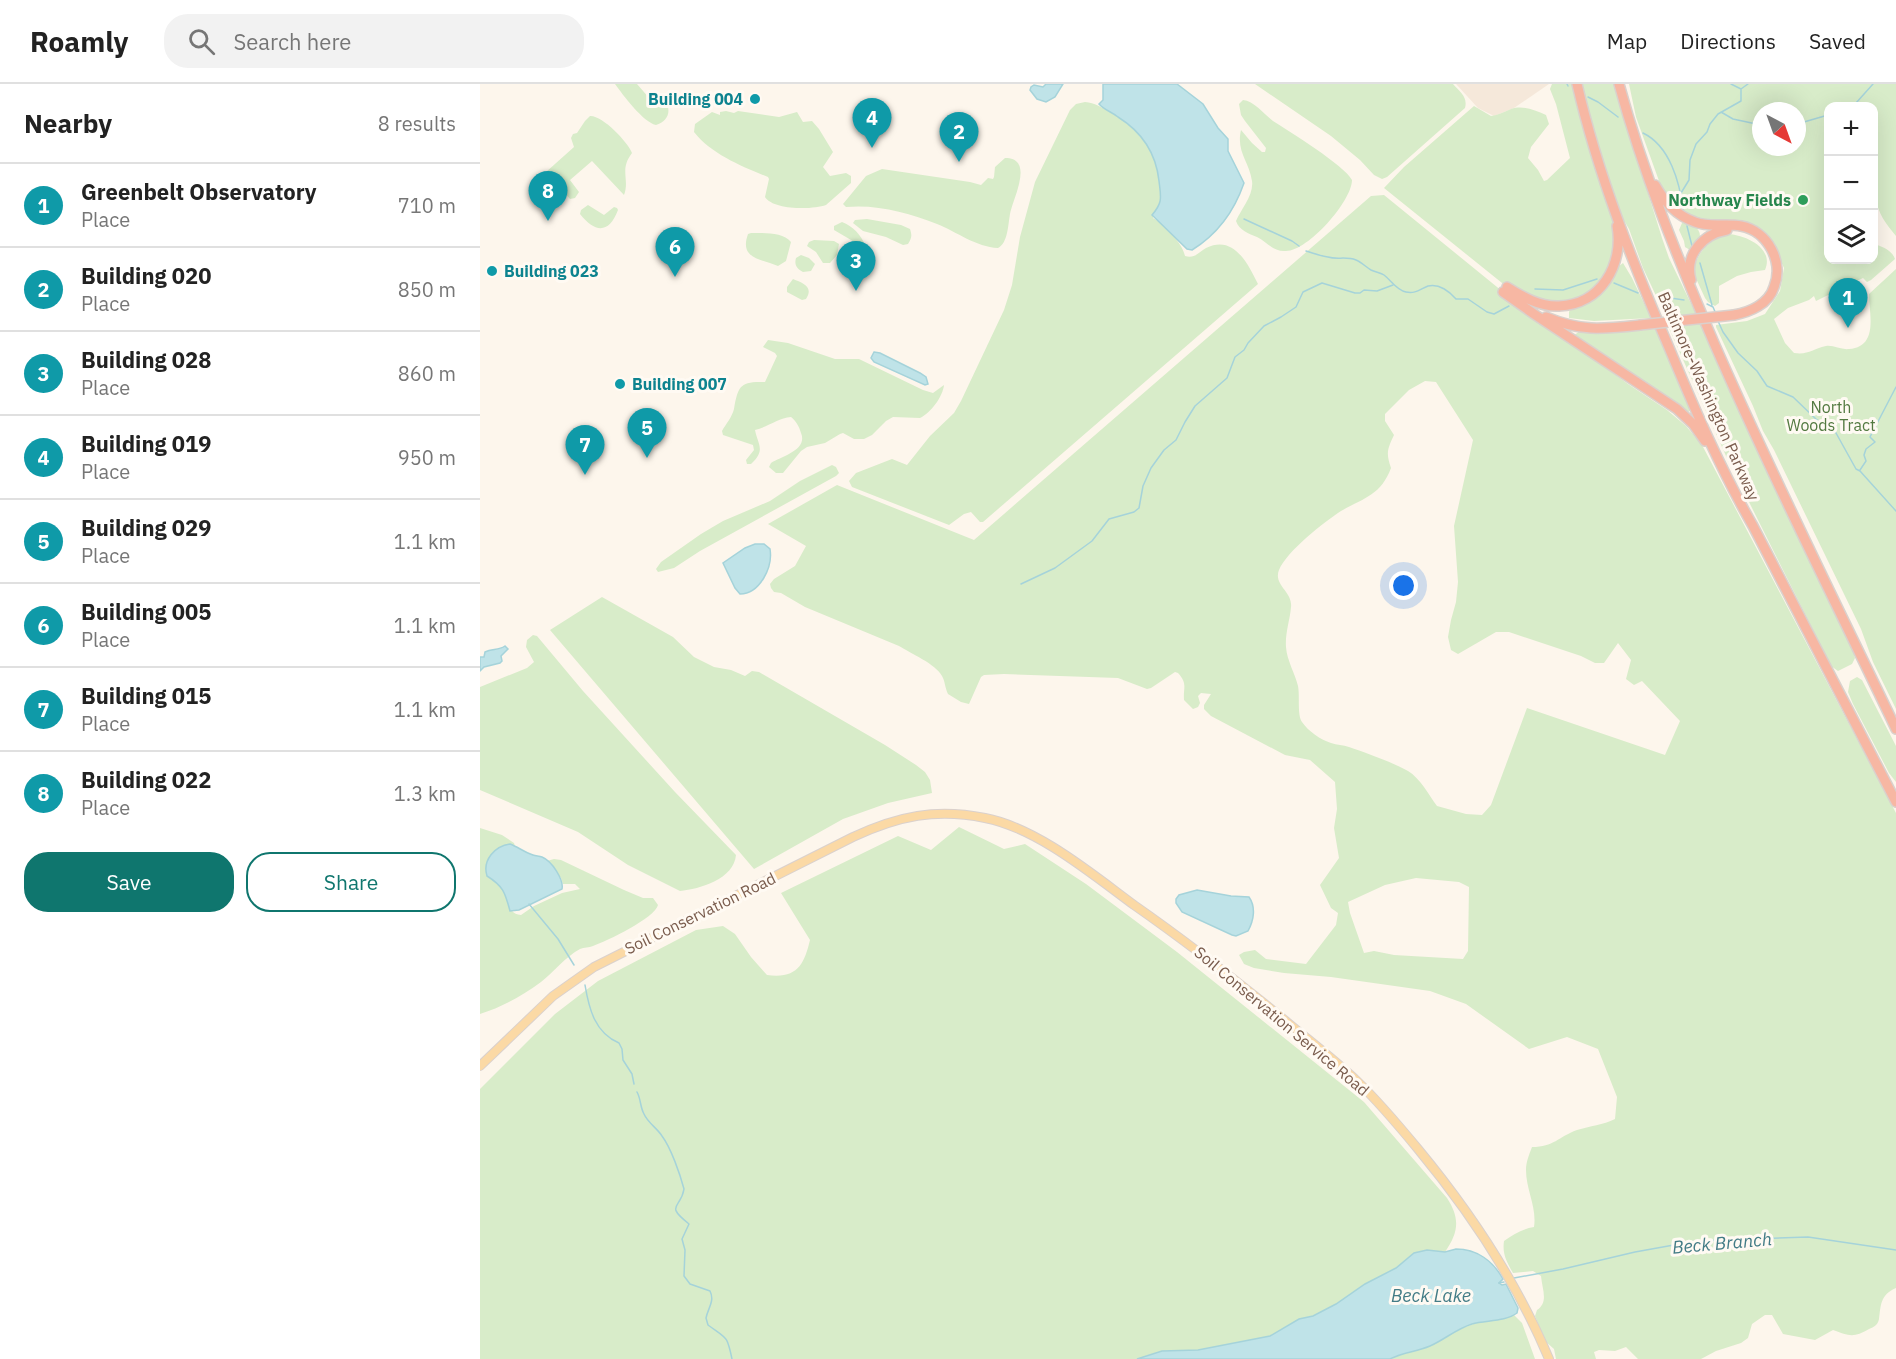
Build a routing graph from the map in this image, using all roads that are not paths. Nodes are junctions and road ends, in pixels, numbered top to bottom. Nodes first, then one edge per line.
1 (1577, 84) edge
2 (1619, 84) edge
3 (1647, 173) junction
4 (1608, 192) junction
5 (1505, 290) junction
6 (1758, 306) junction
7 (1699, 308) junction
8 (1728, 483) junction
9 (1896, 729) edge
10 (1896, 802) edge
11 (948, 813) joint
12 (480, 1066) edge
13 (1549, 1359) edge

1 - 4 highway, Baltimore-Washington Parkway
2 - 3 highway, Baltimore-Washington Parkway
3 - 6 highway
3 - 7 highway, Baltimore-Washington Parkway
4 - 5 highway
4 - 8 highway, Baltimore-Washington Parkway
5 - 6 highway, bridge
5 - 8 highway
6 - 7 highway
7 - 9 highway, Baltimore-Washington Parkway
8 - 10 highway, Baltimore-Washington Parkway
11 - 12 main road, Soil Conservation Road
11 - 13 main road, Soil Conservation Service Road

